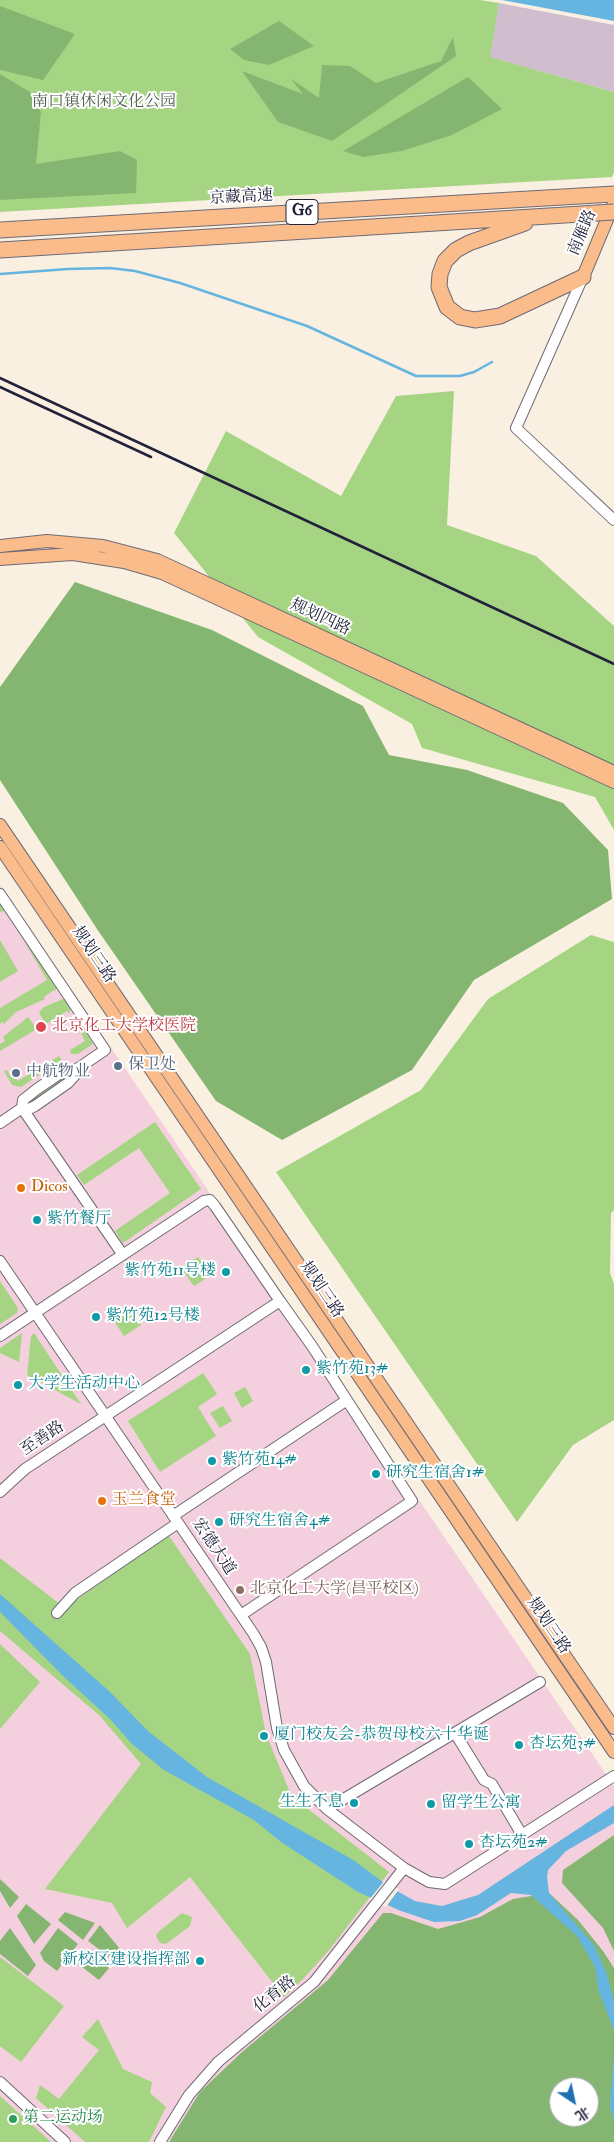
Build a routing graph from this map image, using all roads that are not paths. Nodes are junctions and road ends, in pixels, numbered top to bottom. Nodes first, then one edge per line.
1 (611, 197) edge
2 (614, 212) edge
3 (548, 216) junction
4 (0, 230) edge
5 (0, 250) edge
6 (583, 277) junction
7 (614, 520) edge
8 (0, 546) edge
9 (0, 559) edge
10 (614, 772) edge
11 (614, 782) edge
12 (0, 825) edge
13 (0, 847) edge
14 (0, 894) edge
15 (22, 1108) junction
16 (0, 1123) edge
17 (123, 1255) junction
18 (0, 1261) edge
19 (304, 1283) junction
20 (280, 1301) junction
21 (35, 1312) junction
22 (0, 1336) edge
23 (347, 1400) junction
24 (105, 1416) junction
25 (0, 1492) edge
26 (176, 1519) junction
27 (57, 1613) dead end
28 (241, 1615) junction
29 (540, 1682) dead end
30 (614, 1728) edge
31 (455, 1732) junction
32 (614, 1752) edge
33 (614, 1776) edge
34 (326, 1809) junction
35 (522, 1835) junction
36 (404, 1868) junction
37 (0, 2082) edge
38 (65, 2142) edge
39 (160, 2142) edge

1 - 4 highway, 京藏高速 / G6
1 - 6 main road, 南雁路
2 - 3 highway, G6, bridge
3 - 5 highway, G6
3 - 6 highway
6 - 7 street
8 - 10 main road, 规划四路
9 - 11 main road, 规划四路
12 - 19 main road, 规划三路
13 - 19 main road, 规划三路
14 - 15 street
15 - 16 street
15 - 17 street
17 - 20 street
17 - 21 street
18 - 21 street, 宏德大道
19 - 30 main road, 规划三路
19 - 32 main road, 规划三路
20 - 23 street
20 - 24 street, 至善路
21 - 22 street
21 - 24 street, 宏德大道
23 - 26 street
23 - 28 street
24 - 25 street, 至善路
24 - 26 street, 宏德大道
26 - 27 street
26 - 28 street, 宏德大道
28 - 34 street, 宏德大道
29 - 31 street
31 - 34 street
31 - 35 street
33 - 35 street
34 - 36 street, 宏德大道
35 - 36 street, 宏德大道
36 - 39 street, 化育路
37 - 38 street

